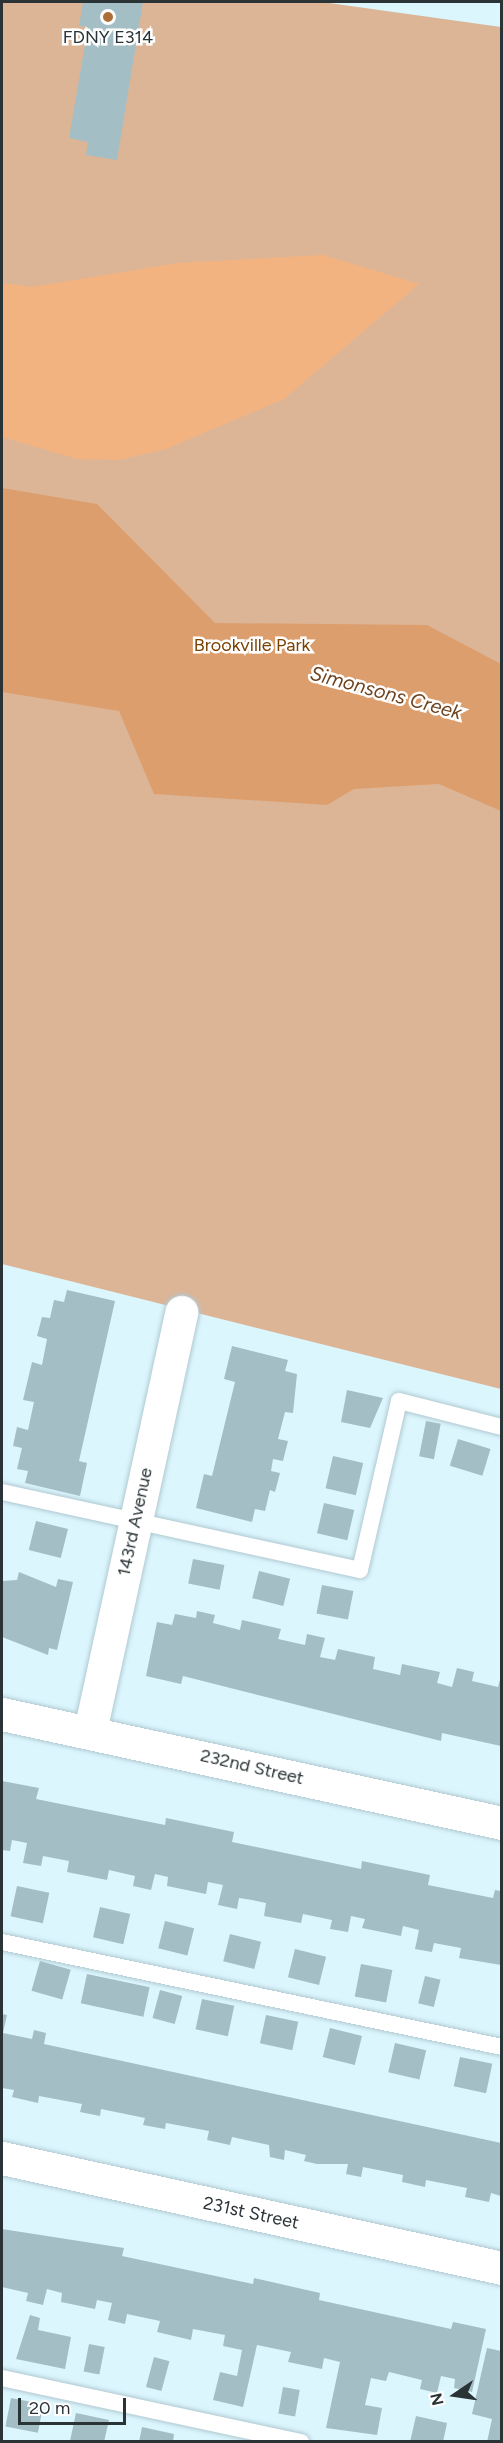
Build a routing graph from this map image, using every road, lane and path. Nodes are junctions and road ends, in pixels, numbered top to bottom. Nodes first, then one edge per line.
1 (181, 1312) dead end
2 (501, 1427) edge
3 (2, 1492) edge
4 (135, 1521) junction
5 (2, 1714) edge
6 (90, 1731) junction
7 (501, 1823) edge
8 (2, 1942) edge
9 (501, 2047) edge
10 (2, 2158) edge
11 (501, 2268) edge
12 (2, 2378) edge
13 (301, 2442) edge

1 - 4 street, 143rd Avenue
2 - 4 lane
3 - 4 lane
4 - 6 street, 143rd Avenue
5 - 6 street, 232nd Street
6 - 7 street, 232nd Street
8 - 9 lane
10 - 11 street, 231st Street
12 - 13 lane

